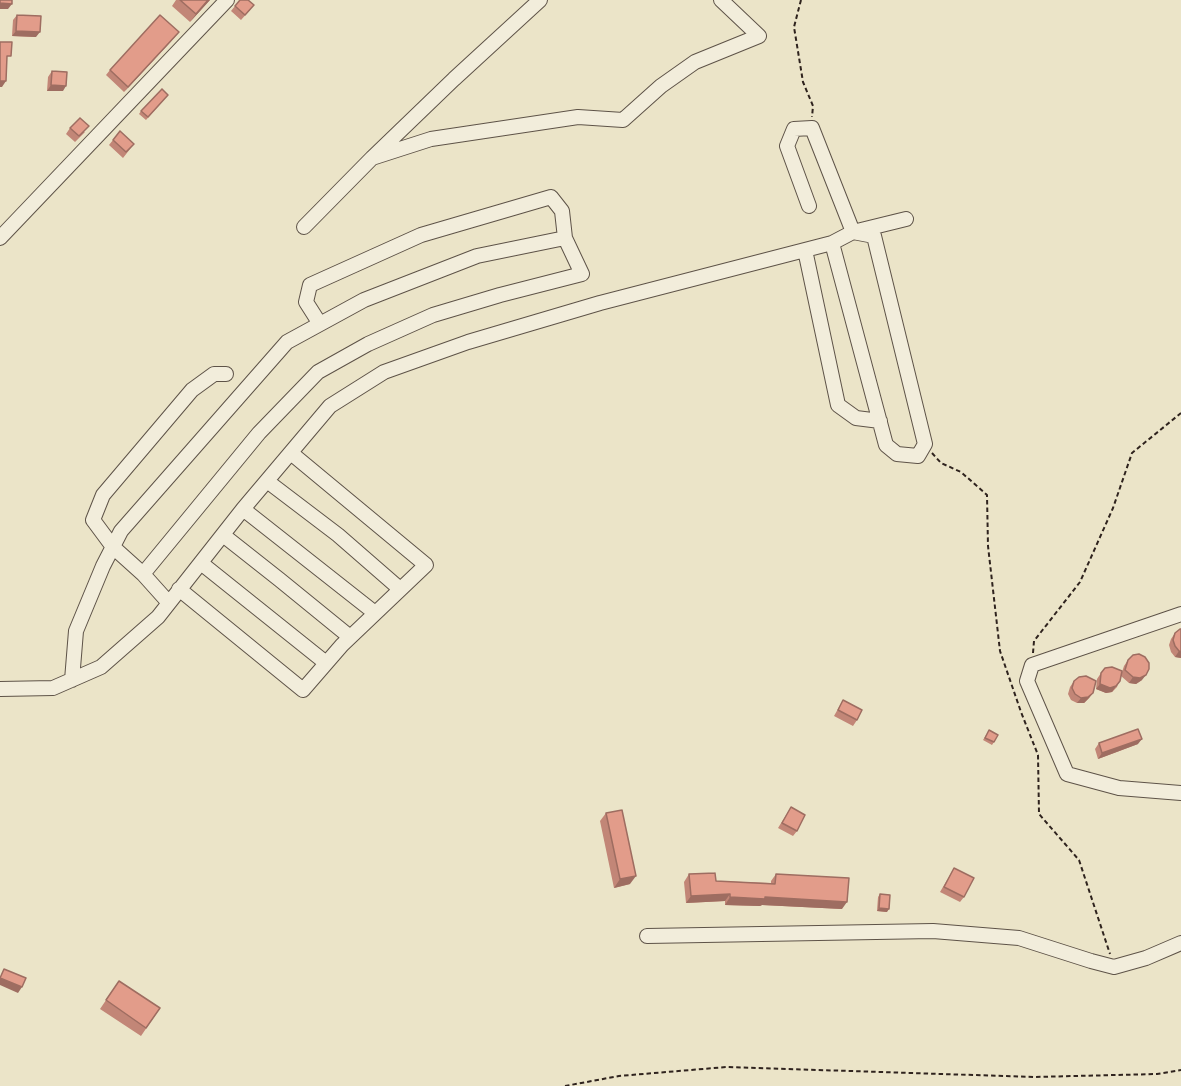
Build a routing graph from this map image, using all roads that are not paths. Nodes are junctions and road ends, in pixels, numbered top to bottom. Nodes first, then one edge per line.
1 (227, 0) edge
2 (540, 0) edge
3 (721, 0) edge
4 (372, 158) junction
5 (809, 206) dead end
6 (906, 219) dead end
7 (304, 227) dead end
8 (853, 231) junction
9 (0, 238) edge
10 (565, 238) junction
11 (832, 243) junction
12 (805, 250) junction
13 (320, 324) junction
14 (226, 374) dead end
15 (880, 421) junction
16 (291, 453) junction
17 (267, 481) junction
18 (243, 509) junction
19 (223, 535) junction
20 (113, 547) junction
21 (201, 563) junction
22 (143, 574) junction
23 (180, 590) junction
24 (400, 590) junction
25 (169, 603) junction
26 (375, 613) junction
27 (1181, 614) edge
28 (350, 637) junction
29 (326, 663) junction
30 (72, 680) junction
31 (0, 689) edge
32 (1181, 793) edge
33 (647, 936) dead end
34 (1181, 943) edge

1 - 9 street
2 - 4 street
3 - 4 street
4 - 7 street
5 - 8 street
6 - 8 street
8 - 11 street
8 - 15 street
10 - 13 street
10 - 13 street
10 - 22 street
11 - 12 street
11 - 15 street
12 - 15 street
12 - 16 street
13 - 20 street
14 - 20 street
16 - 17 street
16 - 24 street
17 - 18 street
17 - 24 street
18 - 19 street
18 - 26 street
19 - 21 street
19 - 28 street
20 - 22 street
20 - 30 street
21 - 23 street
21 - 29 street
22 - 25 street
23 - 25 street
23 - 29 street
24 - 26 street
25 - 30 street
26 - 28 street
27 - 32 street
28 - 29 street
30 - 31 street
33 - 34 street

